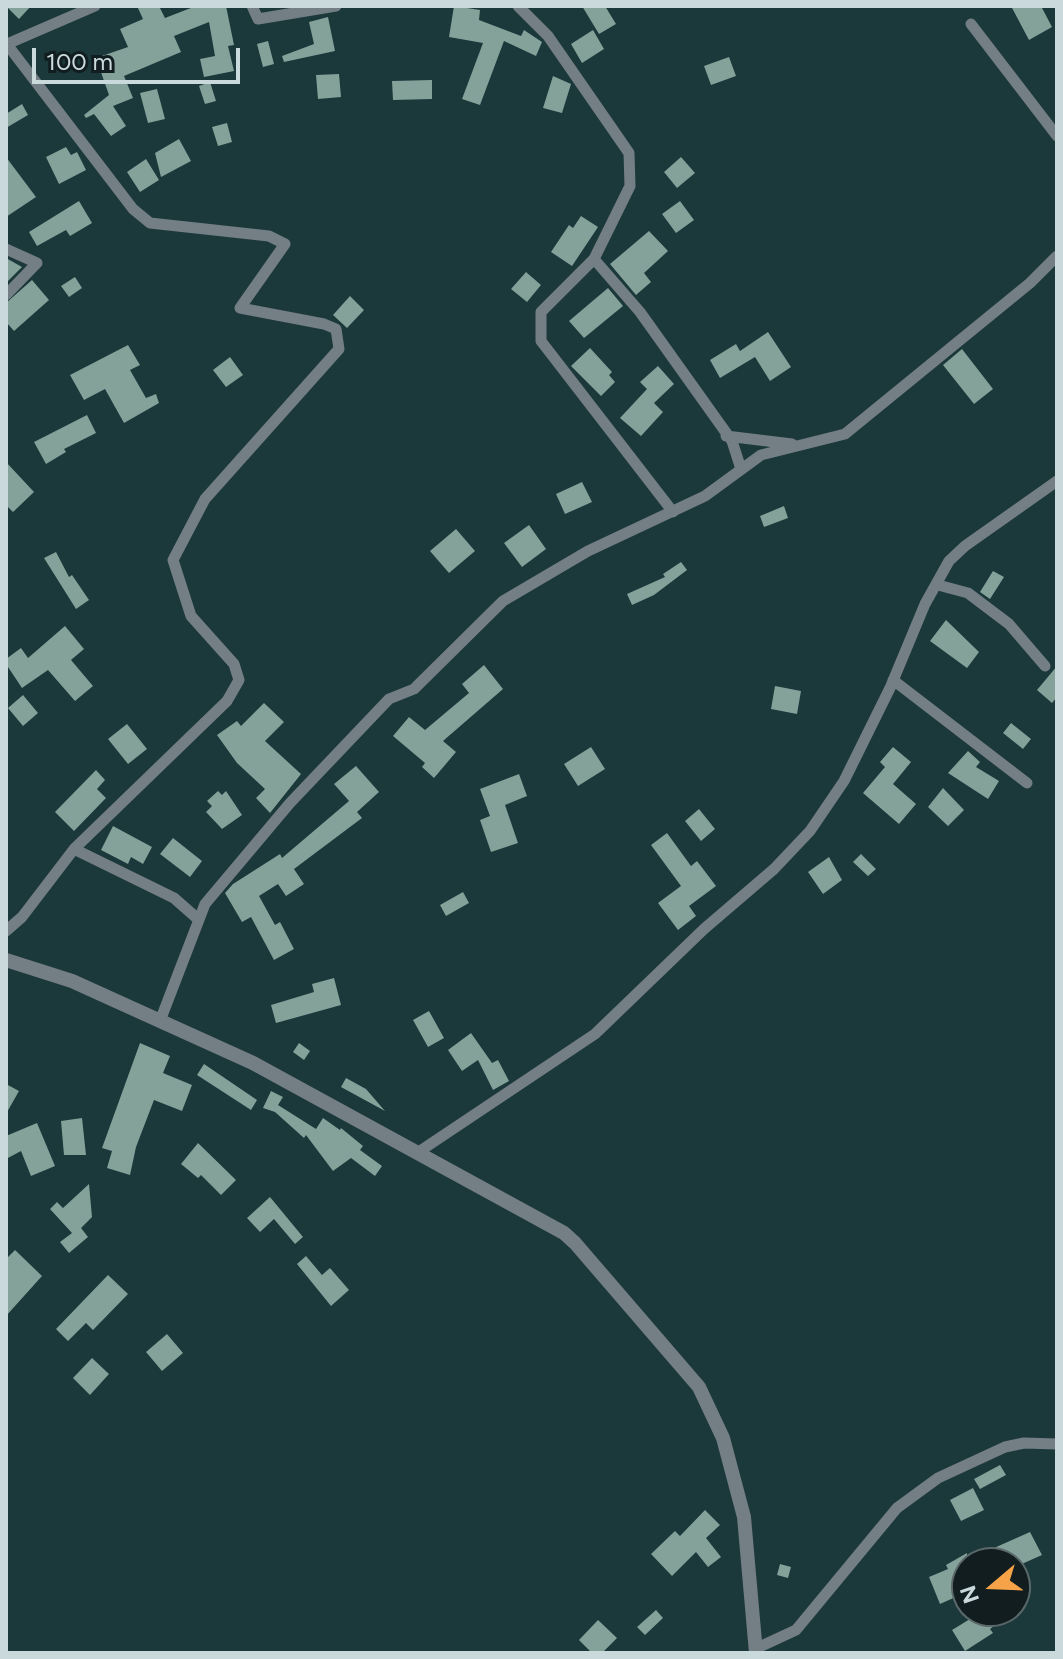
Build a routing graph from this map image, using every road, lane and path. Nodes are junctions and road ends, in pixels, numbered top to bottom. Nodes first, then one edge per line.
1 (95, 6) edge
2 (252, 6) edge
3 (336, 6) edge
4 (518, 6) edge
5 (971, 24) dead end
6 (6, 43) edge
7 (1057, 136) edge
8 (6, 249) edge
9 (1057, 256) edge
10 (594, 259) junction
11 (6, 295) edge
12 (725, 436) junction
13 (800, 445) junction
14 (741, 469) junction
15 (1057, 481) edge
16 (673, 512) junction
17 (938, 585) junction
18 (1045, 666) dead end
19 (893, 680) junction
20 (1027, 783) dead end
21 (74, 849) junction
22 (199, 920) junction
23 (6, 931) edge
24 (6, 960) edge
25 (160, 1021) junction
26 (417, 1153) junction
27 (1057, 1444) edge
28 (756, 1651) edge

1 - 6 street
2 - 3 street
4 - 10 street
5 - 7 street
6 - 21 street
8 - 11 street
9 - 13 street
10 - 12 street
10 - 16 street
12 - 13 street
12 - 14 street
13 - 14 street
14 - 16 street
15 - 17 street
16 - 22 street
17 - 18 street
17 - 19 street
19 - 20 street
19 - 26 street
21 - 22 street
21 - 23 street
22 - 25 street
24 - 25 street
25 - 26 street
26 - 28 street
27 - 28 street

